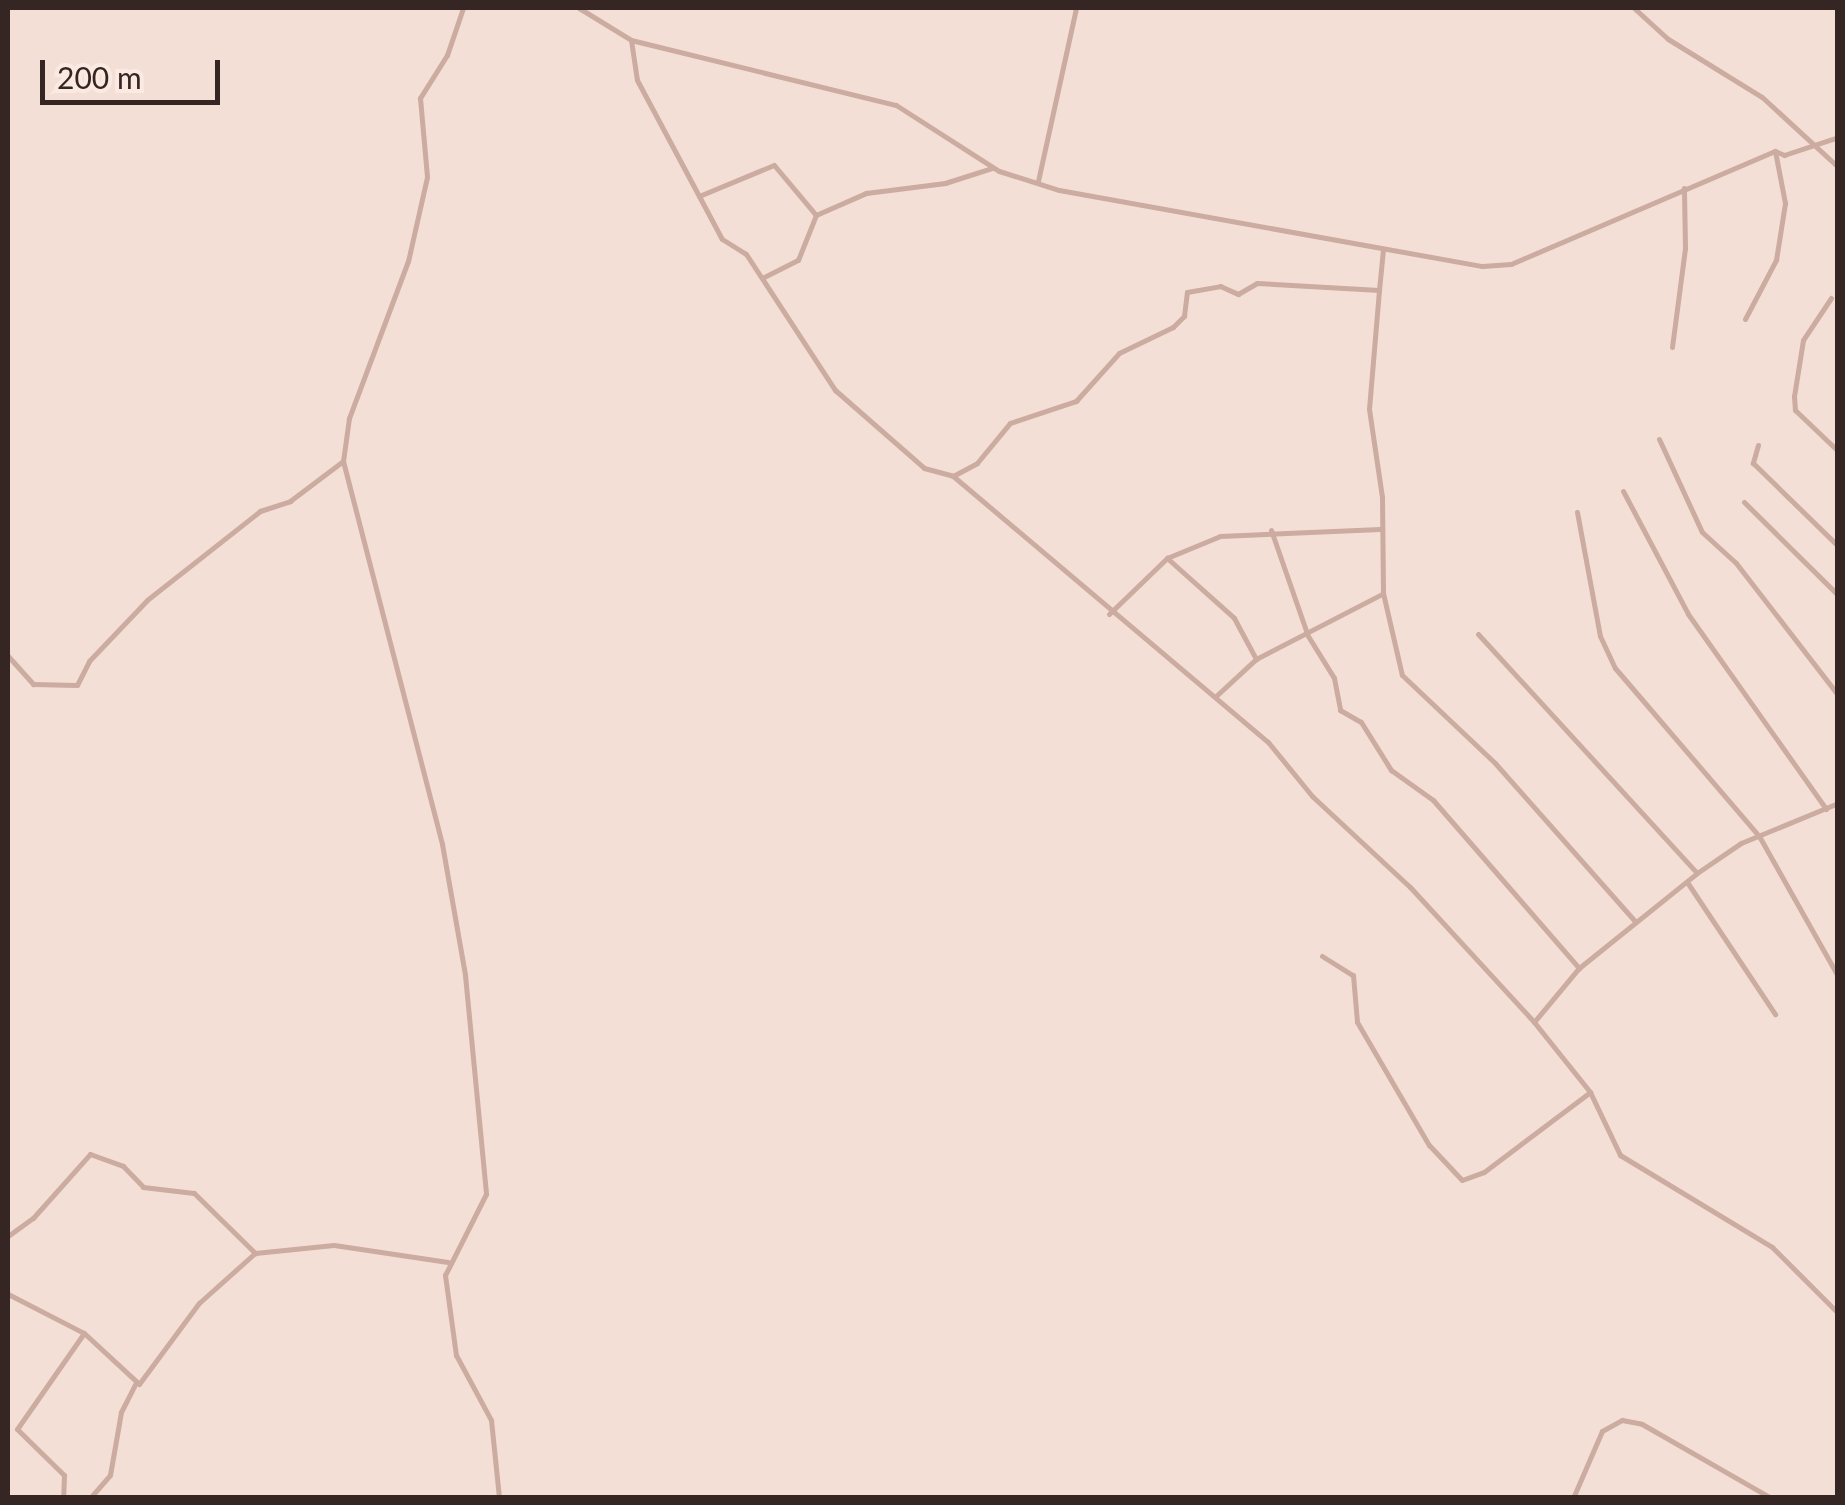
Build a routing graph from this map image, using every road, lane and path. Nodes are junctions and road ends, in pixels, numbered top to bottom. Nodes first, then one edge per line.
1 (463, 8) edge
2 (581, 8) edge
3 (1076, 8) edge
4 (1634, 8) edge
5 (631, 40) junction
6 (1838, 137) edge
7 (1814, 141) junction
8 (1776, 151) junction
9 (1838, 167) edge
10 (992, 168) junction
11 (1038, 182) junction
12 (1684, 188) junction
13 (699, 196) junction
14 (816, 215) junction
15 (1384, 249) junction
16 (762, 278) junction
17 (1379, 290) junction
18 (1831, 298) dead end
19 (1744, 319) dead end
20 (1672, 347) dead end
21 (1659, 439) dead end
22 (1758, 446) dead end
23 (1838, 452) edge
24 (343, 461) junction
25 (952, 476) junction
26 (1623, 491) dead end
27 (1744, 502) dead end
28 (1577, 512) dead end
29 (1380, 529) junction
30 (1272, 530) junction
31 (1838, 546) edge
32 (1167, 558) junction
33 (1383, 593) junction
34 (1838, 595) edge
35 (1109, 614) junction
36 (1478, 634) dead end
37 (1308, 636) junction
38 (8, 656) edge
39 (1256, 659) junction
40 (1838, 695) edge
41 (1216, 696) junction
42 (1838, 803) edge
43 (1826, 809) junction
44 (1759, 836) junction
45 (1698, 873) junction
46 (1687, 882) junction
47 (1634, 920) junction
48 (1322, 956) dead end
49 (1578, 968) junction
50 (1838, 976) edge
51 (1775, 1014) dead end
52 (1534, 1022) junction
53 (1590, 1092) junction
54 (8, 1236) edge
55 (255, 1253) junction
56 (448, 1262) junction
57 (8, 1294) edge
58 (1838, 1313) edge
59 (84, 1333) junction
60 (135, 1384) junction
61 (63, 1498) edge
62 (90, 1498) edge
63 (499, 1498) edge
64 (1573, 1498) edge
65 (1772, 1498) edge

1 - 24 street
2 - 5 street
3 - 11 street
4 - 7 street
5 - 10 street
5 - 13 street
6 - 7 street
7 - 8 street
7 - 9 street
8 - 12 street
8 - 19 street
10 - 11 street
10 - 14 street
11 - 15 street
12 - 15 street
12 - 20 street
13 - 14 street
13 - 16 street
14 - 16 street
15 - 17 street
16 - 25 street
17 - 25 street
17 - 29 street
18 - 23 street
21 - 40 street
22 - 31 street
24 - 38 street
24 - 56 street
25 - 35 street
26 - 43 street
27 - 34 street
28 - 44 street
29 - 30 street
29 - 33 street
30 - 32 street
30 - 37 street
32 - 35 street
32 - 39 street
33 - 37 street
33 - 47 street
35 - 41 street
36 - 45 street
37 - 39 street
37 - 49 street
39 - 41 street
41 - 52 street
42 - 43 street
43 - 44 street
44 - 45 street
44 - 50 street
45 - 46 street
46 - 47 street
46 - 51 street
47 - 49 street
48 - 53 street
49 - 52 street
52 - 53 street
53 - 58 street
54 - 55 street
55 - 56 street
55 - 60 street
56 - 63 street
57 - 59 street
59 - 60 street
59 - 61 street
60 - 62 street
64 - 65 street

